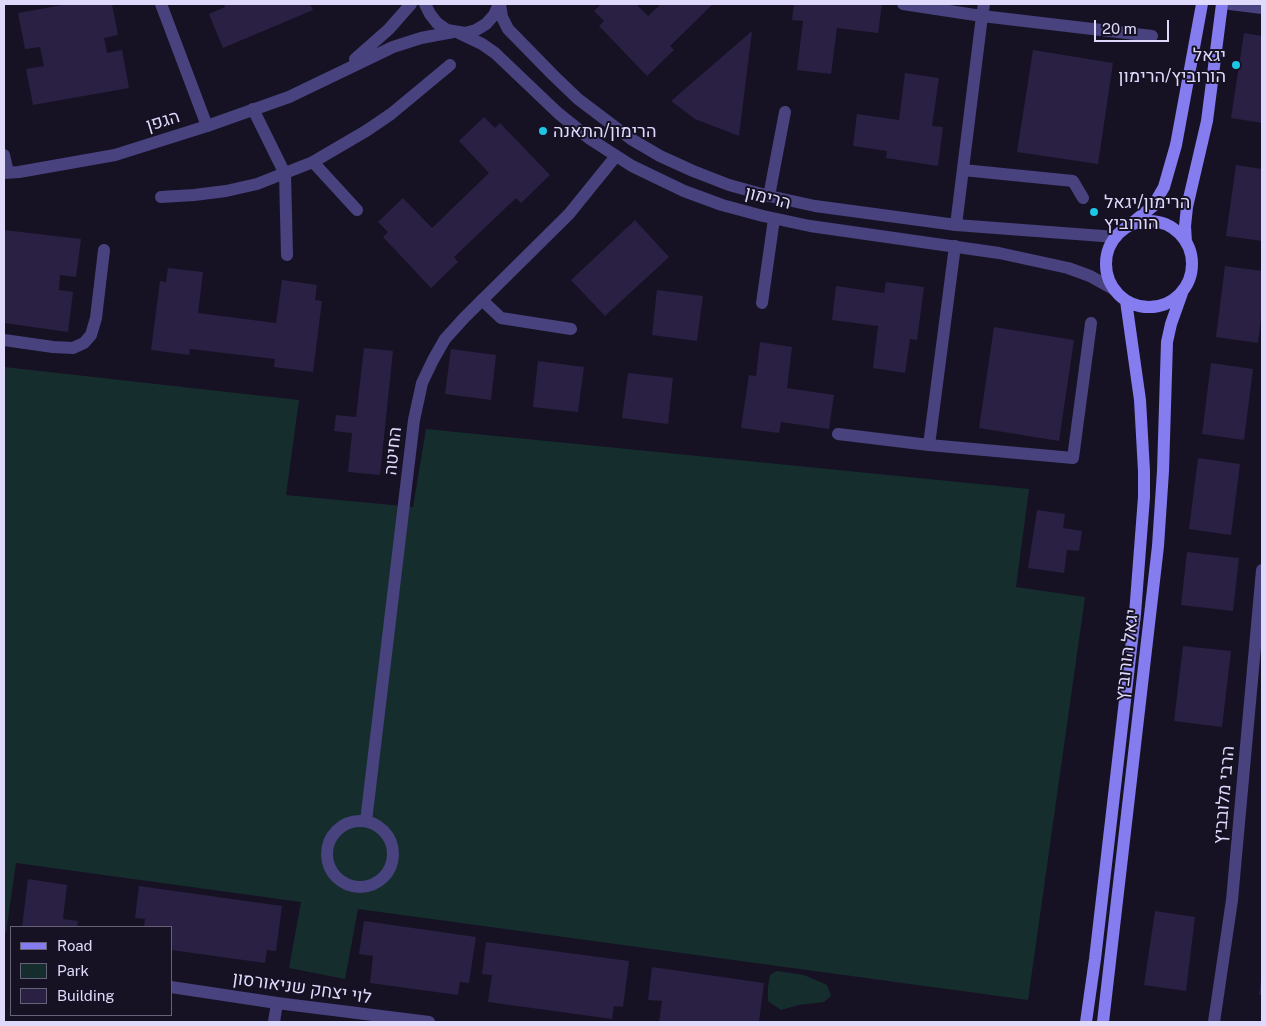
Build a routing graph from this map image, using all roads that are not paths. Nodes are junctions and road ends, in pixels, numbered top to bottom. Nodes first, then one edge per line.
1 (161, 4) edge
2 (411, 4) edge
3 (425, 4) edge
4 (499, 4) edge
5 (903, 4) edge
6 (1202, 4) edge
7 (1222, 4) edge
8 (1230, 4) edge
9 (1262, 8) edge
10 (983, 10) edge
11 (456, 32) junction
12 (1152, 36) dead end
13 (450, 65) dead end
14 (327, 79) junction
15 (253, 109) junction
16 (786, 112) dead end
17 (207, 126) junction
18 (4, 156) edge
19 (616, 156) junction
20 (313, 162) junction
21 (963, 170) junction
22 (6, 172) edge
23 (286, 174) junction
24 (769, 196) junction
25 (161, 197) dead end
26 (1083, 198) dead end
27 (357, 210) dead end
28 (774, 218) junction
29 (956, 225) junction
30 (1126, 228) junction
31 (1116, 237) junction
32 (1186, 242) junction
33 (955, 246) junction
34 (104, 250) dead end
35 (287, 256) dead end
36 (1115, 290) junction
37 (1182, 293) junction
38 (482, 300) junction
39 (1126, 301) junction
40 (762, 303) dead end
41 (1091, 323) dead end
42 (571, 329) dead end
43 (4, 340) edge
44 (838, 434) dead end
45 (929, 445) junction
46 (1262, 570) edge
47 (366, 821) junction
48 (172, 987) edge
49 (277, 1003) junction
50 (274, 1022) edge
51 (429, 1022) edge
52 (1086, 1022) edge
53 (1102, 1022) edge
54 (1214, 1022) edge

1 - 17 street
2 - 14 street, הגפן
3 - 11 street, הרימון
4 - 11 street, הגפן
4 - 24 street, הרימון
5 - 10 street
6 - 30 main road
7 - 32 main road
8 - 9 street
10 - 12 street
10 - 21 street
11 - 14 street, הגפן
11 - 19 street, הרימון
13 - 20 street
14 - 15 street, הגפן
15 - 17 street, הגפן
15 - 23 street
16 - 24 street
17 - 22 street, הגפן
18 - 22 street
19 - 28 street, הרימון
19 - 38 street, החיטה
20 - 23 street
20 - 27 street
21 - 26 street
21 - 29 street
23 - 25 street
23 - 35 street
24 - 29 street, הרימון
28 - 33 street, הרימון
28 - 40 street
29 - 31 street, הרימון
30 - 31 main road
30 - 32 main road
31 - 36 main road
32 - 37 main road
33 - 36 street, הרימון
33 - 45 street
34 - 43 street
36 - 39 main road
37 - 39 main road
37 - 53 main road, יגאל הורוביץ
38 - 42 street
38 - 47 street, החיטה
39 - 52 main road, יגאל הורוביץ
41 - 45 street
44 - 45 street
46 - 54 street, הרבי מלובביץ
47 - 47 street
48 - 49 street, לוי יצחק שניאורסון
49 - 50 street
49 - 51 street, לוי יצחק שניאורסון

